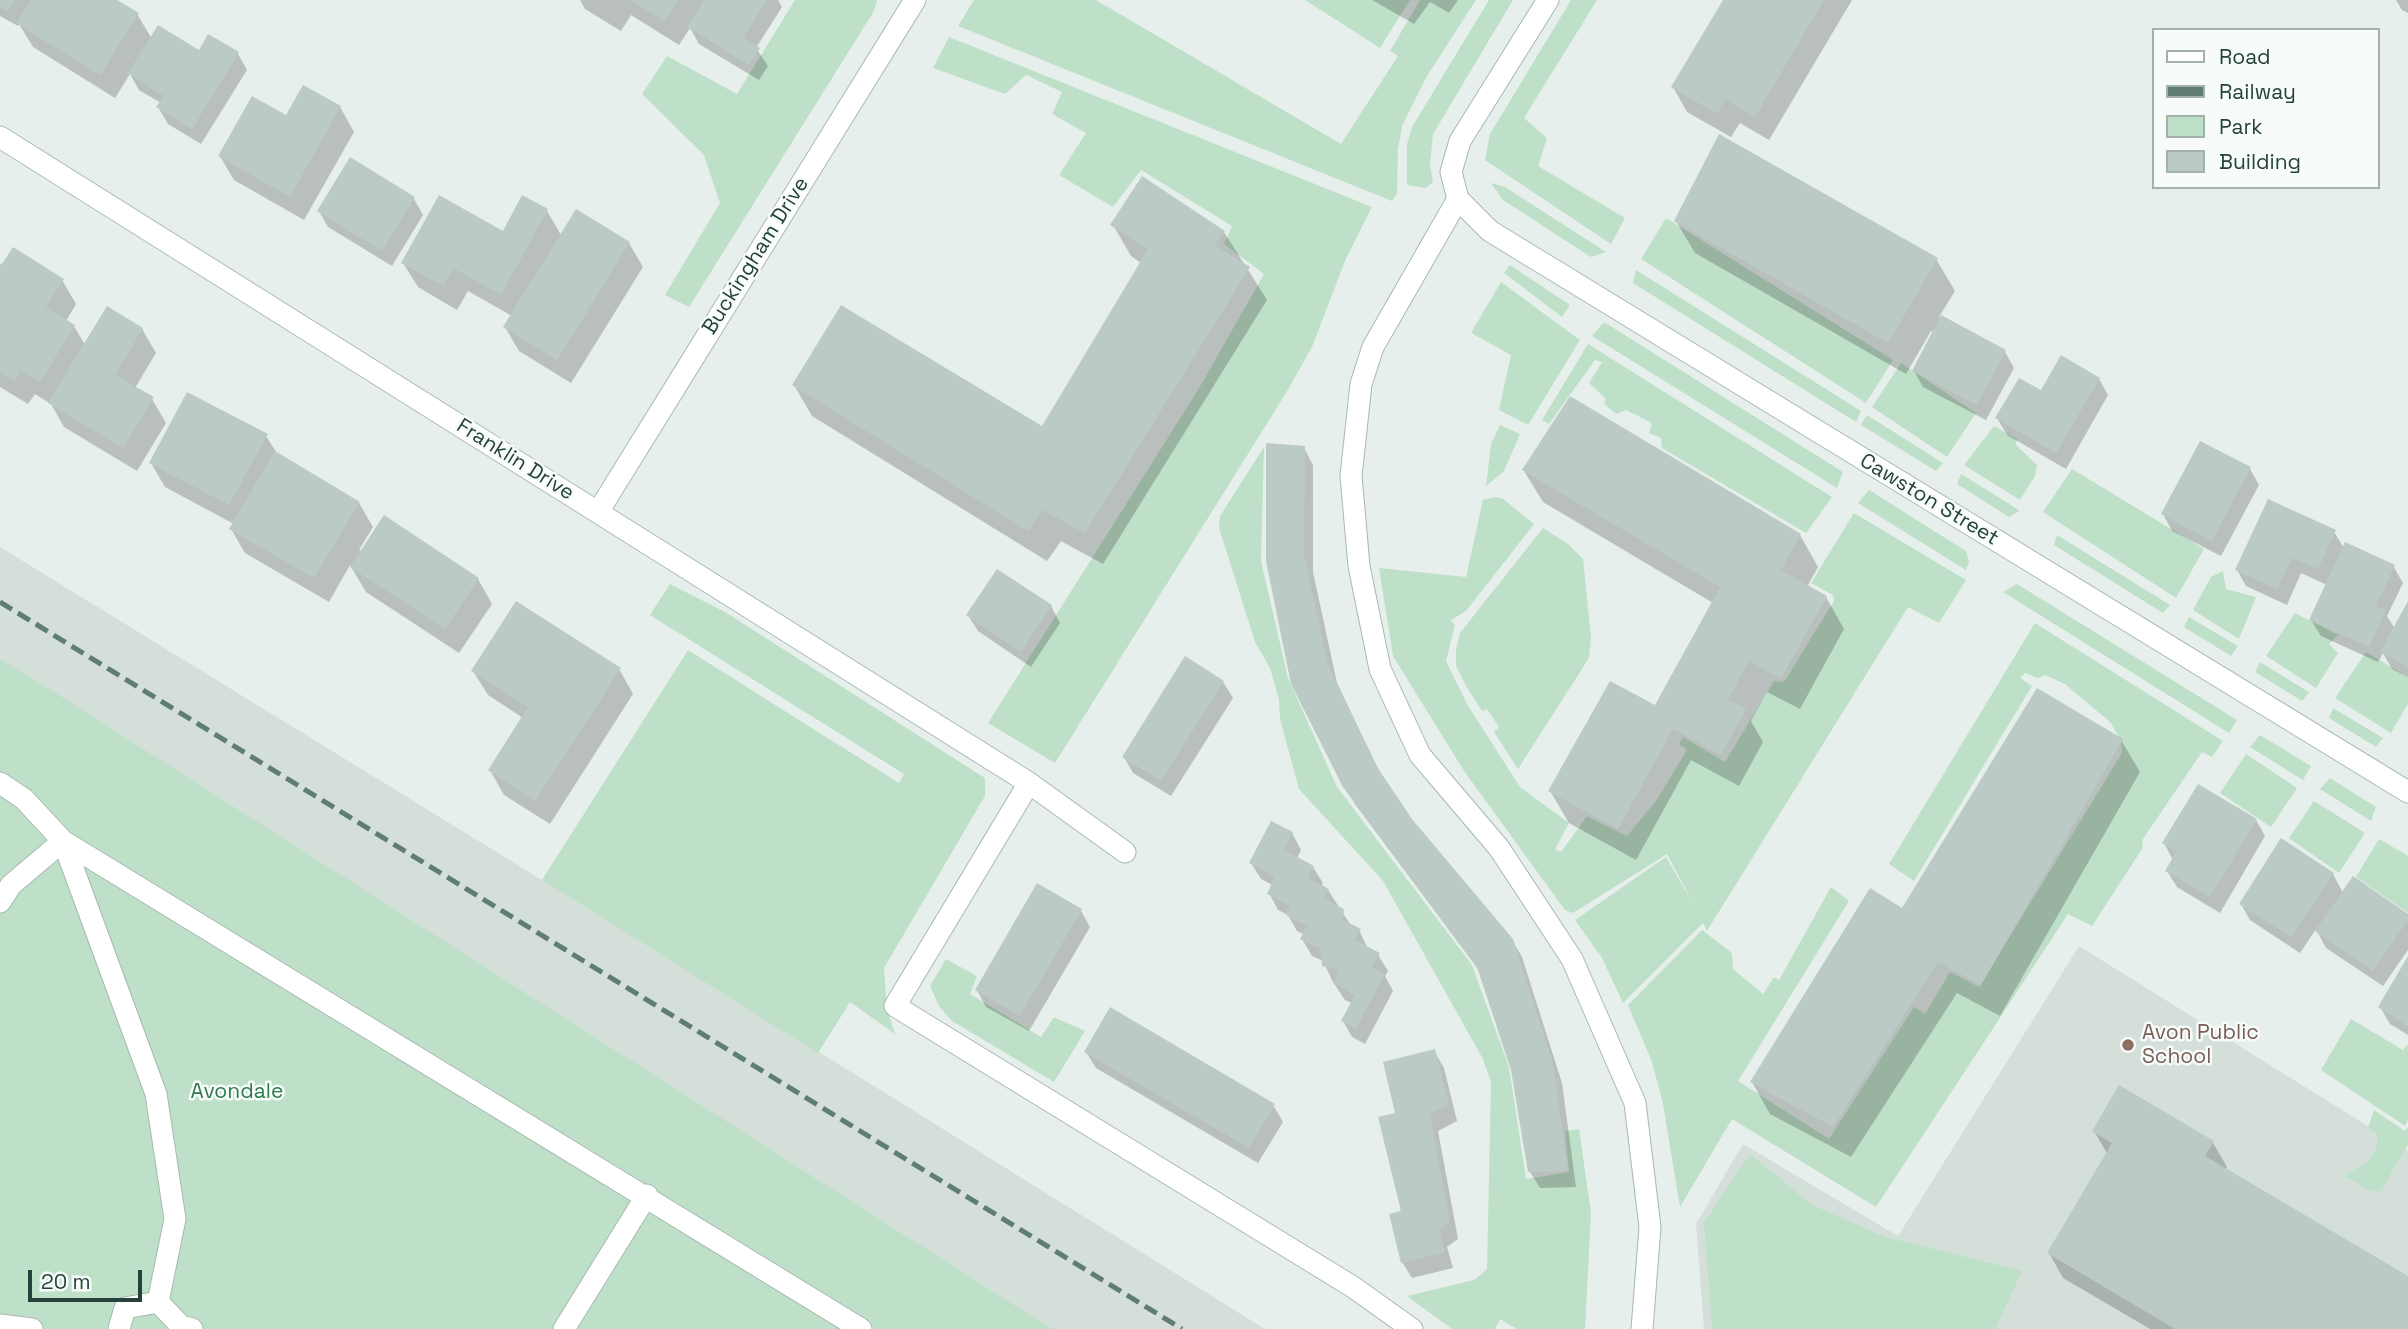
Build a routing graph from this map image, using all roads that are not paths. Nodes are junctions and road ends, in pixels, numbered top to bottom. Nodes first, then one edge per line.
1 (915, 0) edge
2 (1548, 0) edge
3 (0, 137) edge
4 (1458, 199) junction
5 (597, 512) junction
6 (0, 783) edge
7 (1029, 783) junction
8 (2408, 792) edge
9 (63, 841) junction
10 (1125, 852) dead end
11 (0, 902) edge
12 (647, 1195) junction
13 (158, 1302) junction
14 (0, 1325) edge
15 (184, 1328) edge
16 (32, 1329) edge
17 (118, 1329) edge
18 (564, 1329) edge
19 (861, 1329) edge
20 (1412, 1329) edge
21 (1642, 1329) edge

1 - 5 street, Buckingham Drive
2 - 4 street
3 - 5 street, Franklin Drive
4 - 8 street, Cawston Street
4 - 21 street
5 - 7 street, Franklin Drive
6 - 9 street
7 - 10 street, Franklin Drive
7 - 20 street
9 - 11 street
9 - 12 street
9 - 13 street
12 - 18 street
12 - 19 street
13 - 15 street
13 - 17 street
14 - 16 street

